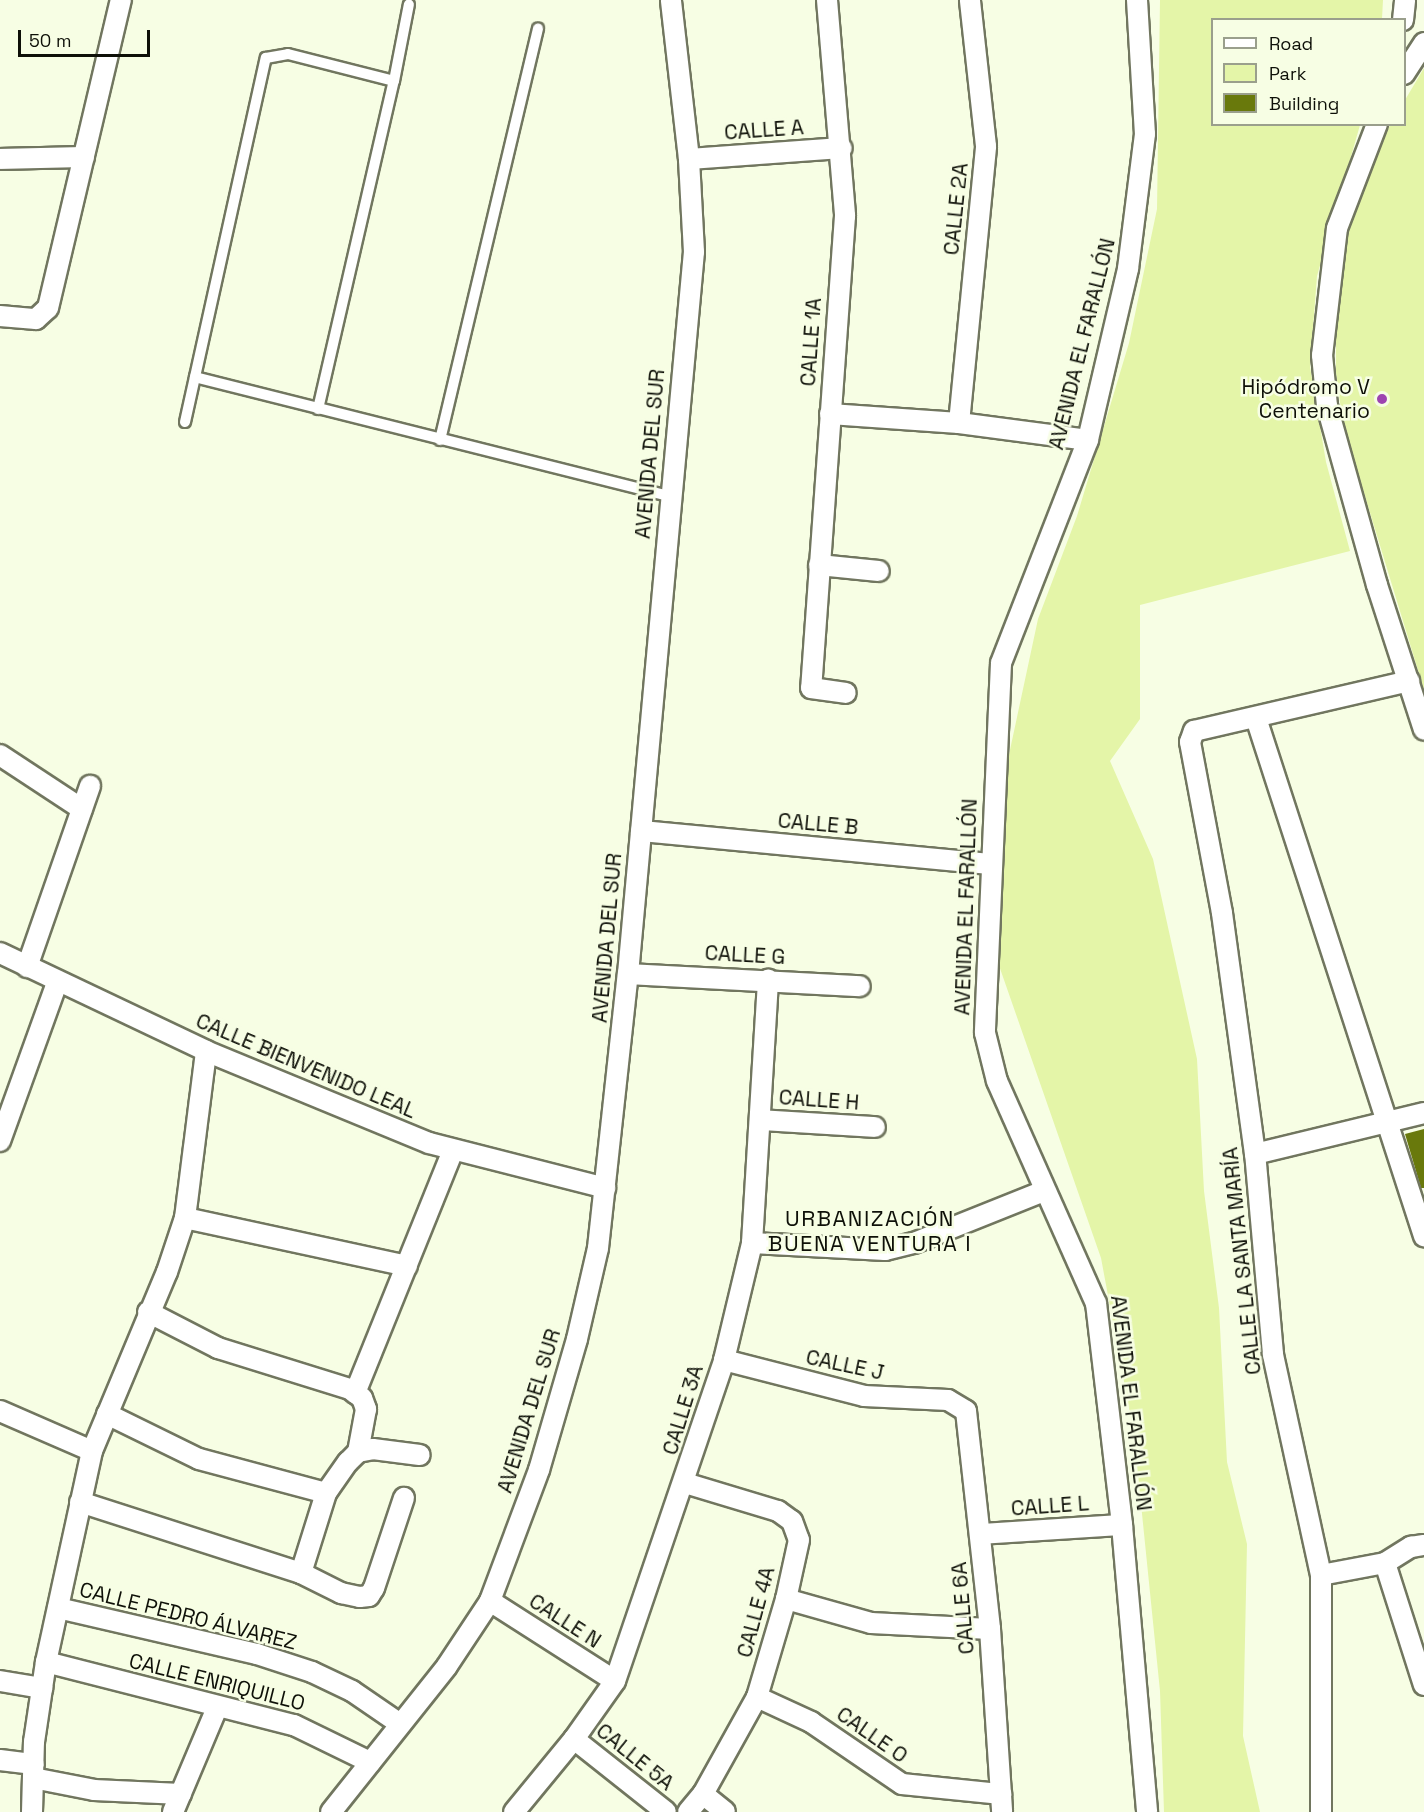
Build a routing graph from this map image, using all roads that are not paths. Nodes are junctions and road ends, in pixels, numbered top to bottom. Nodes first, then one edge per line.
1 (121, 0) edge
2 (671, 0) edge
3 (826, 0) edge
4 (970, 0) edge
5 (1137, 0) edge
6 (1405, 0) edge
7 (409, 4) dead end
8 (1403, 18) edge
9 (538, 29) dead end
10 (1424, 43) edge
11 (1406, 64) edge
12 (394, 81) junction
13 (1376, 126) edge
14 (842, 148) junction
15 (84, 157) junction
16 (0, 159) edge
17 (689, 159) junction
18 (0, 316) edge
19 (195, 377) junction
20 (318, 409) junction
21 (830, 414) junction
22 (185, 422) dead end
23 (959, 423) junction
24 (440, 440) junction
25 (1088, 440) junction
26 (670, 496) junction
27 (819, 565) junction
28 (879, 571) dead end
29 (1408, 681) junction
30 (846, 693) dead end
31 (1256, 718) junction
32 (1424, 730) edge
33 (0, 755) edge
34 (90, 786) dead end
35 (82, 809) junction
36 (641, 831) junction
37 (990, 864) junction
38 (0, 953) edge
39 (27, 967) junction
40 (628, 974) junction
41 (768, 979) junction
42 (57, 983) junction
43 (860, 986) dead end
44 (206, 1051) junction
45 (1424, 1113) edge
46 (760, 1120) junction
47 (1388, 1121) junction
48 (875, 1127) dead end
49 (0, 1140) edge
50 (453, 1150) junction
51 (1255, 1154) junction
52 (605, 1188) junction
53 (1044, 1191) junction
54 (185, 1218) junction
55 (1424, 1236) edge
56 (752, 1244) junction
57 (407, 1266) junction
58 (148, 1312) junction
59 (724, 1360) junction
60 (355, 1393) junction
61 (959, 1404) joint
62 (0, 1411) edge
63 (107, 1414) junction
64 (92, 1450) junction
65 (358, 1452) junction
66 (420, 1455) dead end
67 (685, 1483) junction
68 (326, 1493) junction
69 (404, 1498) dead end
70 (80, 1502) junction
71 (1122, 1526) junction
72 (981, 1534) junction
73 (1424, 1545) edge
74 (1385, 1563) junction
75 (301, 1573) junction
76 (1321, 1575) junction
77 (786, 1599) junction
78 (490, 1601) junction
79 (58, 1608) junction
80 (990, 1629) junction
81 (46, 1662) junction
82 (0, 1681) edge
83 (615, 1681) junction
84 (1424, 1685) edge
85 (42, 1688) junction
86 (757, 1697) junction
87 (217, 1708) junction
88 (400, 1724) junction
89 (574, 1739) junction
90 (0, 1761) edge
91 (370, 1762) junction
92 (33, 1771) junction
93 (703, 1794) junction
94 (177, 1803) edge
95 (1001, 1803) edge
96 (32, 1812) edge
97 (331, 1812) edge
98 (514, 1812) edge
99 (666, 1812) edge
100 (688, 1812) edge
101 (724, 1812) edge
102 (1147, 1812) edge
103 (1321, 1812) edge

1 - 15 street
2 - 17 street, AVENIDA DEL SUR
3 - 14 street, CALLE 1A
4 - 23 street, CALLE 2A
5 - 25 street, AVENIDA EL FARALLÓN
6 - 8 street
7 - 12 lane
9 - 24 lane
10 - 11 street
12 - 19 lane
12 - 20 lane
13 - 29 street
14 - 17 street, CALLE A
14 - 21 street, CALLE 1A
15 - 16 street
15 - 18 street
17 - 26 street, AVENIDA DEL SUR
19 - 20 lane
19 - 22 lane
20 - 24 lane
21 - 23 street
21 - 27 street, CALLE 1A
23 - 25 street
24 - 26 lane
25 - 37 street, AVENIDA EL FARALLÓN
26 - 36 street, AVENIDA DEL SUR
27 - 28 street
27 - 30 street, CALLE 1A
29 - 31 street
29 - 32 street
31 - 47 street
31 - 51 street, CALLE LA SANTA MARÍA
33 - 35 street
34 - 35 street
35 - 39 street
36 - 37 street, CALLE B
36 - 40 street, AVENIDA DEL SUR
37 - 53 street, AVENIDA EL FARALLÓN
38 - 39 street, CALLE BIENVENIDO LEAL
39 - 42 street, CALLE BIENVENIDO LEAL
40 - 41 street, CALLE G
40 - 52 street, AVENIDA DEL SUR
41 - 43 street, CALLE G
41 - 46 street, CALLE 3A
42 - 44 street, CALLE BIENVENIDO LEAL
42 - 49 street
44 - 50 street, CALLE BIENVENIDO LEAL
44 - 54 street
45 - 47 street
46 - 48 street, CALLE H
46 - 56 street, CALLE 3A
47 - 51 street
47 - 55 street
50 - 52 street, CALLE BIENVENIDO LEAL
50 - 57 street
51 - 76 street, CALLE LA SANTA MARÍA
52 - 78 street, AVENIDA DEL SUR
53 - 56 street
53 - 71 street, AVENIDA EL FARALLÓN
54 - 57 street
54 - 58 street
56 - 59 street, CALLE 3A
57 - 60 street
58 - 60 street
58 - 63 street
59 - 61 street, CALLE J
59 - 67 street, CALLE 3A
60 - 65 street
61 - 72 street, CALLE 6A
62 - 64 street
63 - 64 street
63 - 68 street
64 - 70 street
65 - 66 street
65 - 68 street
67 - 77 street, CALLE 4A
67 - 83 street, CALLE 3A
68 - 75 street
69 - 75 street
70 - 75 street
70 - 79 street
71 - 72 street, CALLE L
71 - 102 street, AVENIDA EL FARALLÓN
72 - 80 street, CALLE 6A
73 - 74 street
74 - 76 street
74 - 84 street
76 - 103 street, CALLE LA SANTA MARÍA
77 - 80 street
77 - 86 street, CALLE 4A
78 - 83 street, CALLE N
78 - 88 street, AVENIDA DEL SUR
79 - 81 street
79 - 88 street, CALLE PEDRO ÁLVAREZ
80 - 95 street, CALLE 6A
81 - 85 street
81 - 87 street, CALLE ENRIQUILLO
82 - 85 street
83 - 89 street, CALLE 3A
85 - 92 street
86 - 93 street, CALLE 4A
86 - 95 street, CALLE O
87 - 91 street, CALLE ENRIQUILLO
87 - 94 street
88 - 91 street, AVENIDA DEL SUR
89 - 98 street, CALLE 3A
89 - 99 street, CALLE 5A
90 - 92 street
91 - 97 street, AVENIDA DEL SUR
92 - 94 street
92 - 96 street
93 - 100 street, CALLE 4A
93 - 101 street

